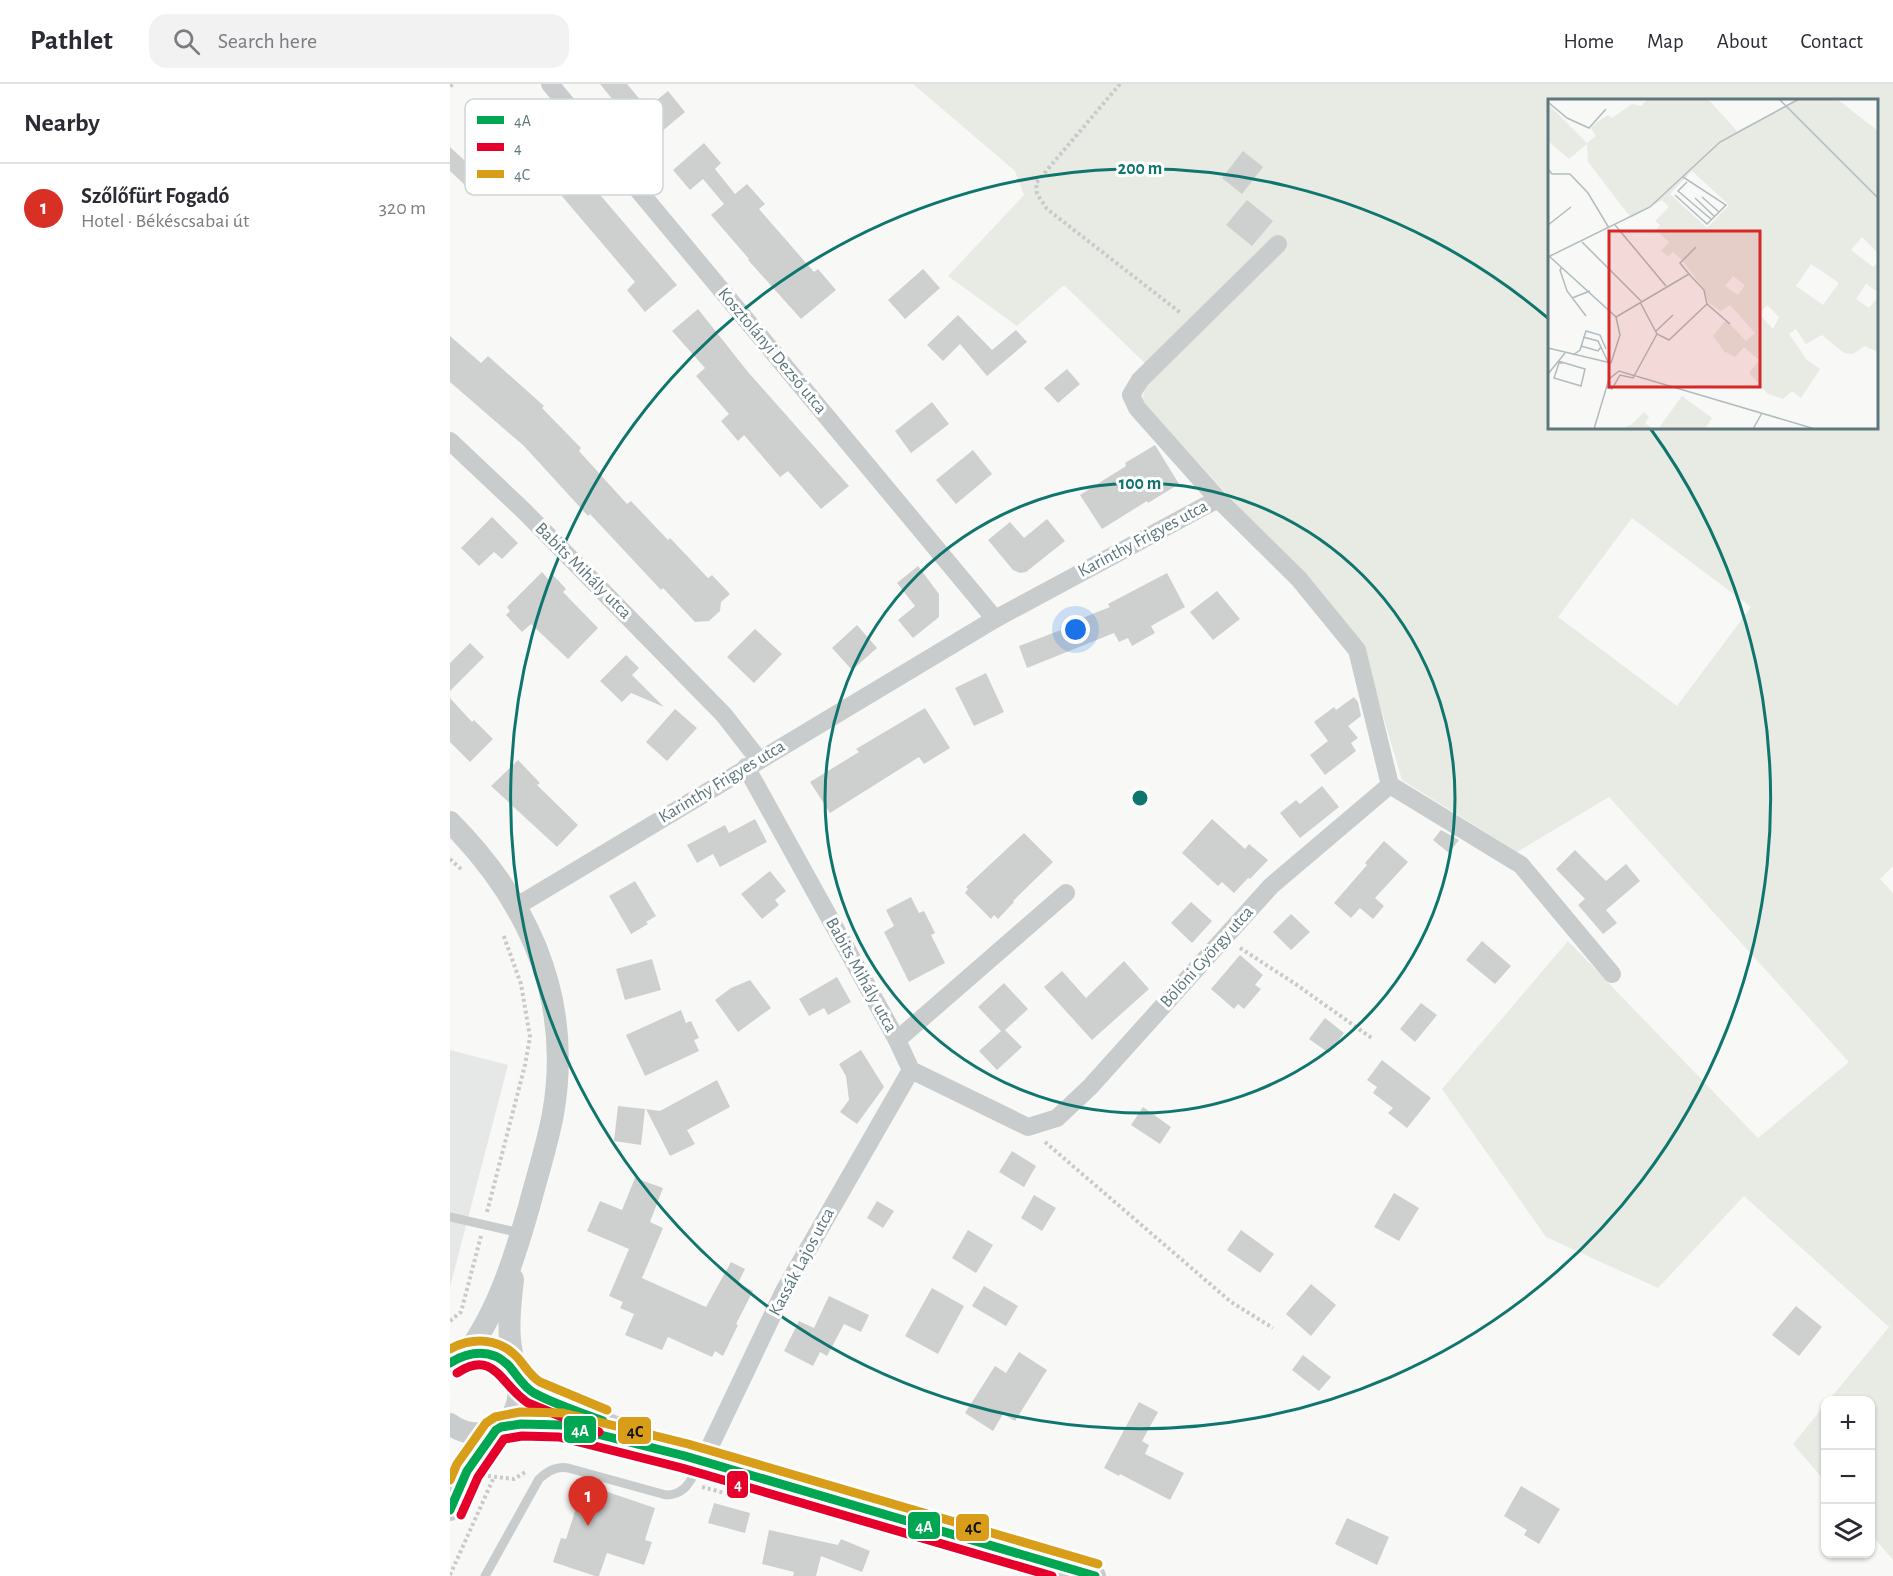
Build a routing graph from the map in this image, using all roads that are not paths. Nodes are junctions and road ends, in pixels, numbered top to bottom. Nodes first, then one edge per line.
1 (550, 84) edge
2 (562, 99) edge
3 (642, 195) edge
4 (1278, 244) dead end
5 (450, 441) edge
6 (1218, 500) junction
7 (994, 619) junction
8 (753, 764) junction
9 (1390, 785) junction
10 (450, 822) edge
11 (1066, 893) dead end
12 (517, 906) junction
13 (1612, 974) dead end
14 (897, 1040) junction
15 (911, 1070) junction
16 (450, 1218) edge
17 (519, 1239) junction
18 (455, 1359) edge
19 (515, 1376) junction
20 (450, 1424) edge
21 (499, 1428) junction
22 (694, 1458) junction
23 (450, 1510) edge
24 (485, 1576) edge
25 (1095, 1576) edge

1 - 2 street, Kosztolányi Dezső utca
3 - 7 street, Kosztolányi Dezső utca
4 - 6 street
5 - 8 street, Babits Mihály utca
6 - 7 street, Karinthy Frigyes utca
6 - 9 street, Karinthy Frigyes utca
7 - 8 street, Karinthy Frigyes utca
8 - 12 street, Karinthy Frigyes utca
8 - 14 street, Babits Mihály utca
9 - 13 street
9 - 15 street, Bölöni György utca
10 - 12 street
11 - 14 street
12 - 17 street
14 - 15 street, Babits Mihály utca
15 - 22 street, Kassák Lajos utca
16 - 17 lane
17 - 18 street
17 - 19 street
18 - 19 street
19 - 21 street
19 - 22 street
20 - 21 street
21 - 22 street
21 - 23 street
22 - 24 lane
22 - 25 street

